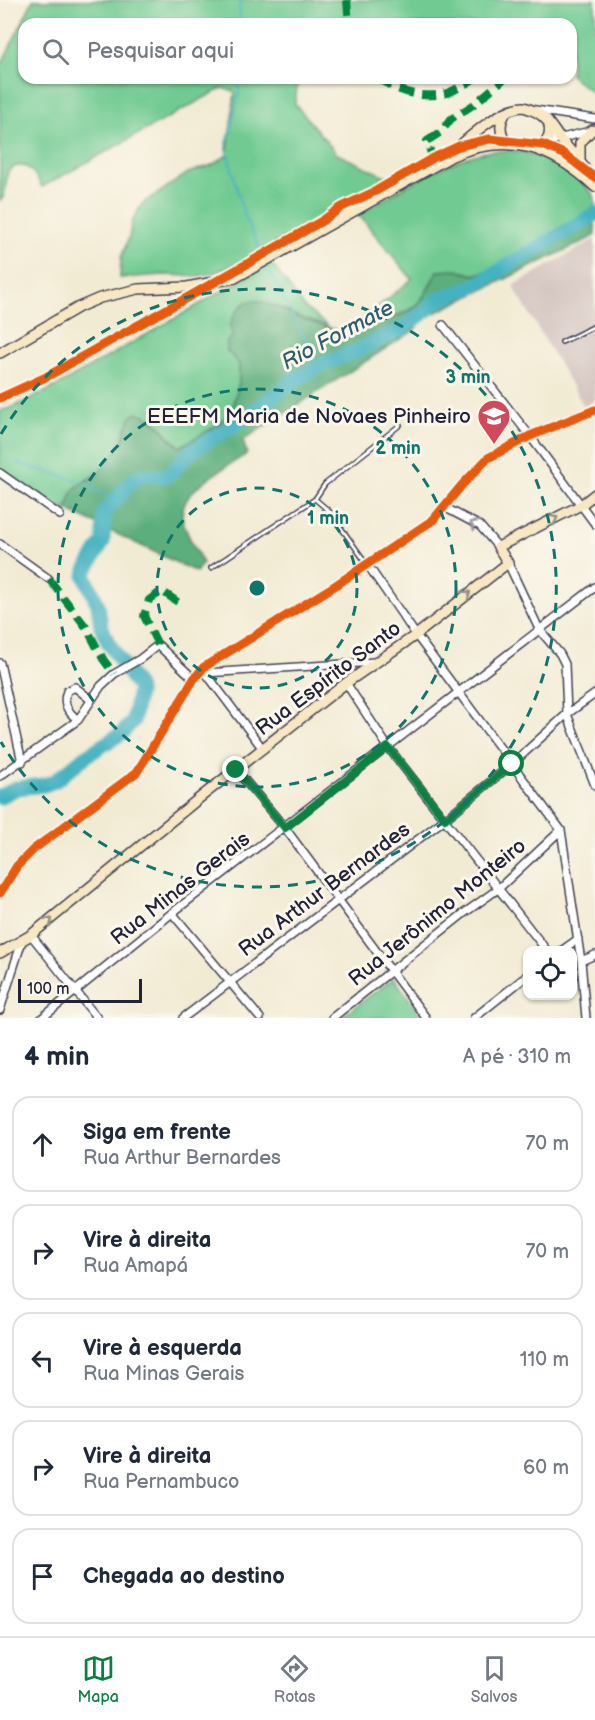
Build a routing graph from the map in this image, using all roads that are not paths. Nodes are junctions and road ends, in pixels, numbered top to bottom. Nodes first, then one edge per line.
1 (526, 107) junction
2 (505, 114) junction
3 (595, 119) edge
4 (547, 120) junction
5 (594, 130) edge
6 (561, 139) junction
7 (546, 142) junction
8 (509, 145) junction
9 (536, 148) junction
10 (580, 160) junction
11 (435, 166) junction
12 (595, 187) edge
13 (443, 325) dead end
14 (595, 326) edge
15 (562, 342) dead end
16 (0, 353) edge
17 (595, 410) edge
18 (400, 425) dead end
19 (530, 436) junction
20 (0, 473) edge
21 (595, 494) edge
22 (315, 499) junction
23 (447, 504) junction
24 (581, 505) junction
25 (60, 515) dead end
26 (595, 524) edge
27 (0, 544) edge
28 (498, 547) junction
29 (508, 563) junction
30 (367, 564) junction
31 (211, 568) dead end
32 (49, 579) dead end
33 (595, 587) edge
34 (539, 629) junction
35 (416, 634) junction
36 (378, 662) junction
37 (0, 663) edge
38 (205, 671) junction
39 (194, 679) junction
40 (346, 683) junction
41 (458, 691) junction
42 (595, 694) edge
43 (91, 700) junction
44 (567, 714) junction
45 (78, 720) junction
46 (388, 747) junction
47 (263, 749) junction
48 (22, 762) junction
49 (512, 764) junction
50 (236, 770) junction
51 (0, 776) edge
52 (595, 785) edge
53 (445, 819) junction
54 (285, 828) junction
55 (561, 830) junction
56 (498, 889) junction
57 (0, 893) edge
58 (339, 900) junction
59 (172, 913) junction
60 (31, 935) junction
61 (578, 939) junction
62 (22, 941) junction
63 (543, 946) edge
64 (568, 946) edge
65 (0, 953) edge
66 (595, 955) edge
67 (582, 961) junction
68 (391, 971) junction
69 (523, 979) edge
70 (230, 981) junction
71 (75, 991) junction
72 (0, 1010) edge
73 (42, 1018) edge
74 (97, 1018) edge
75 (183, 1018) edge
76 (260, 1018) edge
77 (332, 1018) edge
78 (426, 1018) edge
79 (474, 1018) edge
80 (586, 1018) edge

1 - 2 street
1 - 3 street
1 - 4 street
2 - 8 street
2 - 11 street
4 - 6 street
4 - 7 street
5 - 6 street
5 - 10 street
6 - 7 street
6 - 10 street
7 - 9 street
8 - 9 street
8 - 11 street
9 - 12 street
10 - 12 street
11 - 16 street
13 - 19 street
14 - 15 lane
17 - 19 street
18 - 22 lane
19 - 23 street
19 - 24 street
20 - 25 street
21 - 24 street
22 - 30 lane
22 - 31 lane
28 -> 23 street
23 - 30 street
24 - 26 street
28 -> 24 street
27 - 32 street
28 - 29 street
29 - 34 street
35 -> 29 street, Rua Espírito Santo
30 - 35 street
30 - 38 street
33 - 34 street, Rua Minas Gerais
34 - 41 street, Rua Minas Gerais
34 - 44 street
35 - 36 street, Rua Espírito Santo
35 - 41 street
36 - 38 street
36 - 40 street, Rua Espírito Santo
37 - 48 street
38 - 39 street
38 - 47 street
39 - 43 street
39 - 57 street
40 - 46 street
40 - 47 street, Rua Espírito Santo
41 - 46 street, Rua Minas Gerais
41 - 49 street
42 - 44 street, Rua Arthur Bernardes
43 - 45 street
43 - 45 street
44 - 49 street, Rua Arthur Bernardes
44 - 52 street
45 - 48 street
46 - 53 street
46 - 54 street, Rua Minas Gerais
47 - 50 street, Rua Espírito Santo
48 - 51 street
49 - 53 street, Rua Arthur Bernardes
49 - 55 street
50 - 54 street
60 -> 50 street, Rua Espírito Santo
53 - 56 street
53 - 58 street, Rua Arthur Bernardes
54 - 58 street
54 - 59 street, Rua Minas Gerais
55 - 56 street, Rua Jerônimo Monteiro
55 - 61 street
56 - 63 street
56 - 68 street, Rua Jerônimo Monteiro
58 - 68 street
58 - 70 street, Rua Arthur Bernardes
59 - 70 street
59 - 71 street, Rua Minas Gerais
60 - 62 street, Rua Espírito Santo
60 - 71 street
61 - 64 street
61 - 67 street
62 - 65 street, Rua Espírito Santo
62 - 72 street
66 - 67 street
67 - 80 street
68 - 77 street, Rua Jerônimo Monteiro
68 - 78 street
69 - 79 street
70 - 75 street, Rua Arthur Bernardes
70 - 76 street
71 - 73 street, Rua Minas Gerais
71 - 74 street

